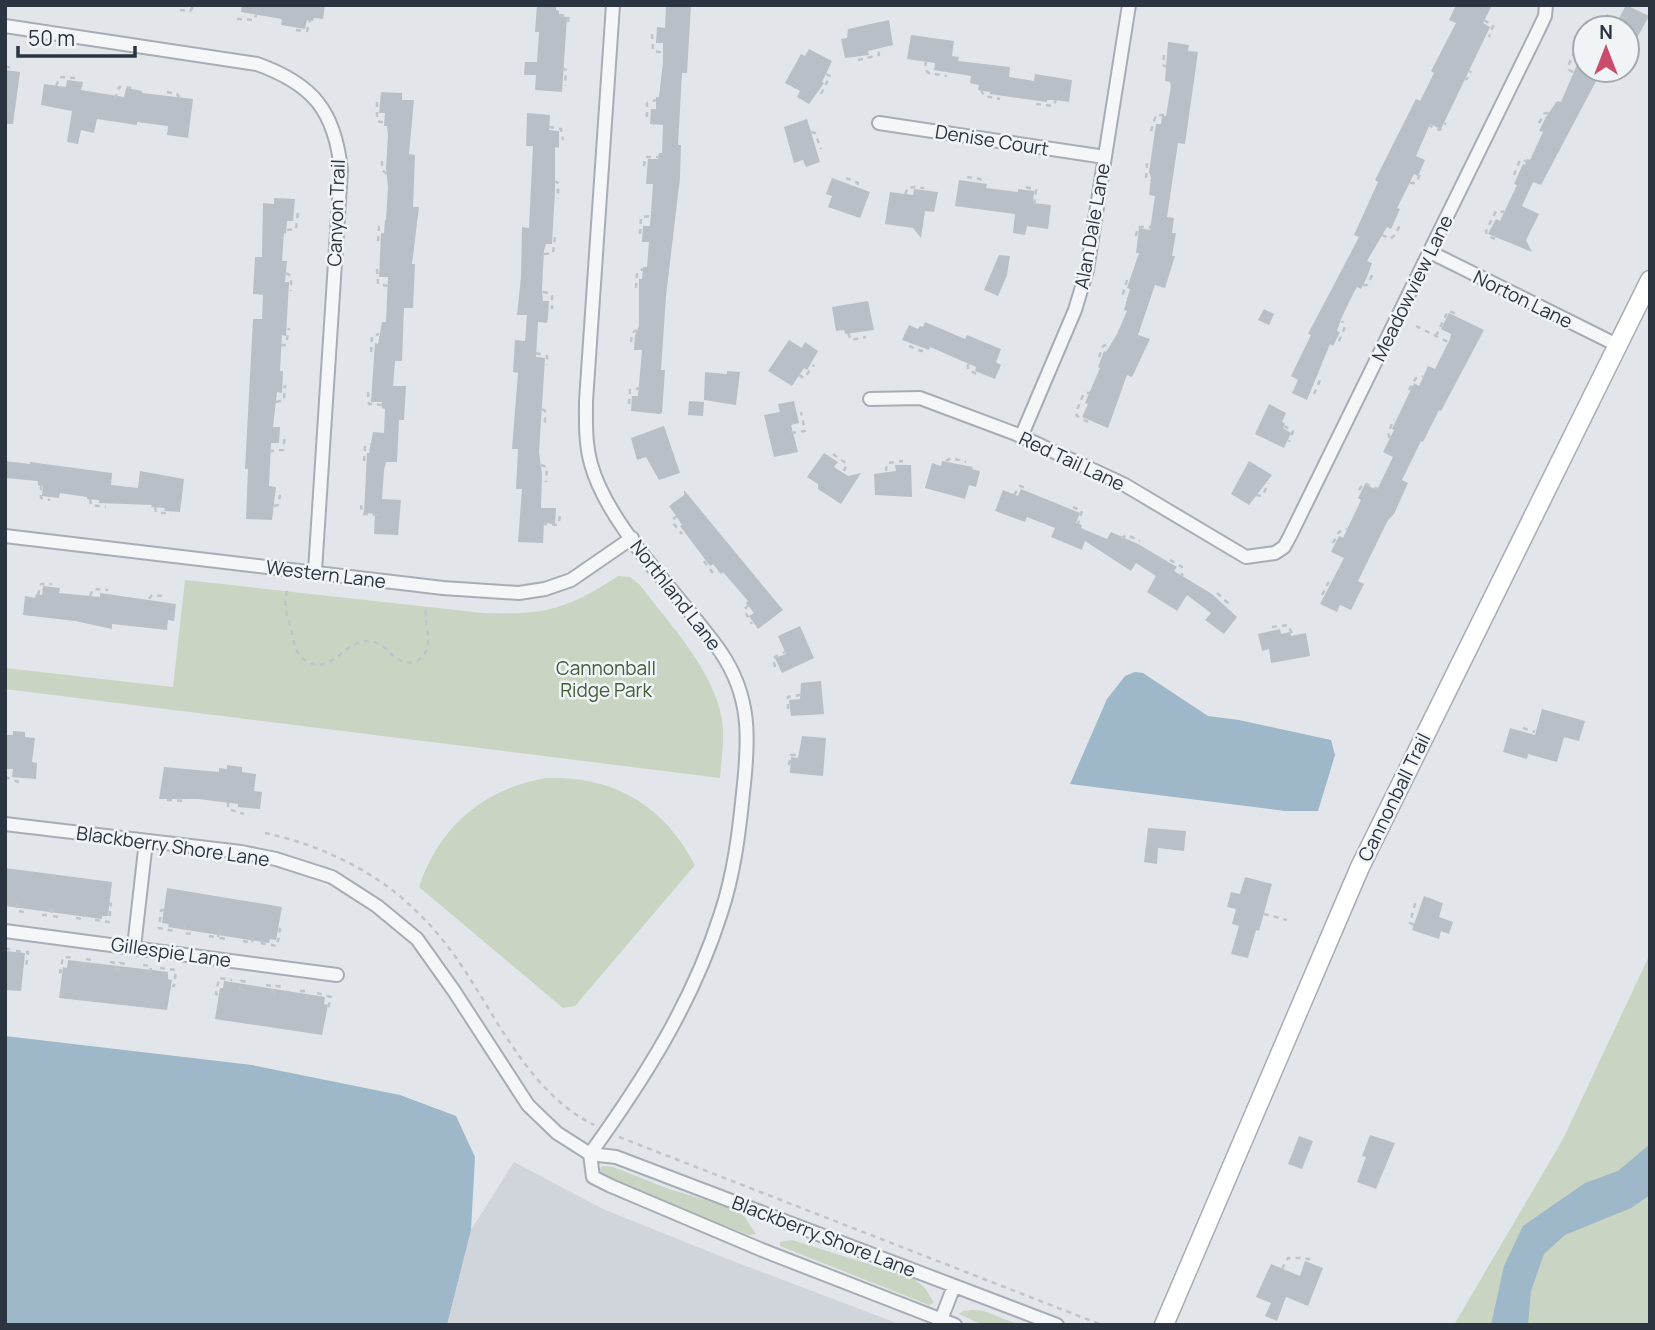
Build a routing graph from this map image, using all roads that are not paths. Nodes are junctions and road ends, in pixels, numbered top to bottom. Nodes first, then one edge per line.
1 (613, 5) edge
2 (1129, 5) edge
3 (1546, 5) edge
4 (5, 26) edge
5 (878, 123) dead end
6 (1105, 157) junction
7 (1430, 252) junction
8 (1650, 281) edge
9 (1617, 345) junction
10 (870, 399) dead end
11 (1021, 436) junction
12 (5, 536) edge
13 (632, 538) junction
14 (1262, 556) joint
15 (315, 571) junction
16 (5, 824) edge
17 (146, 841) junction
18 (5, 931) edge
19 (134, 947) junction
20 (337, 975) dead end
21 (590, 1154) junction
22 (954, 1286) junction
23 (940, 1322) edge
24 (955, 1325) edge
25 (1057, 1325) edge
26 (1164, 1325) edge

1 - 13 street, Northland Lane
2 - 6 street, Alan Dale Lane
3 - 7 street, Meadowview Lane
4 - 15 street, Canyon Trail
5 - 6 street, Denise Court
6 - 11 street, Alan Dale Lane
7 - 9 street, Norton Lane
7 - 14 street, Meadowview Lane
8 - 9 main road, Cannonball Trail
9 - 26 main road, Cannonball Trail
10 - 11 street, Red Tail Lane
11 - 14 street, Red Tail Lane
12 - 15 street, Western Lane
13 - 15 street, Western Lane
13 - 21 street, Northland Lane
16 - 17 street, Blackberry Shore Lane
17 - 19 street
17 - 21 street, Blackberry Shore Lane
18 - 19 street, Gillespie Lane
19 - 20 street, Gillespie Lane
21 - 22 street, Blackberry Shore Lane
21 - 23 street, Blackberry Shore Lane
22 - 23 street
22 - 25 street, Blackberry Shore Lane
23 - 24 street, Blackberry Shore Lane

